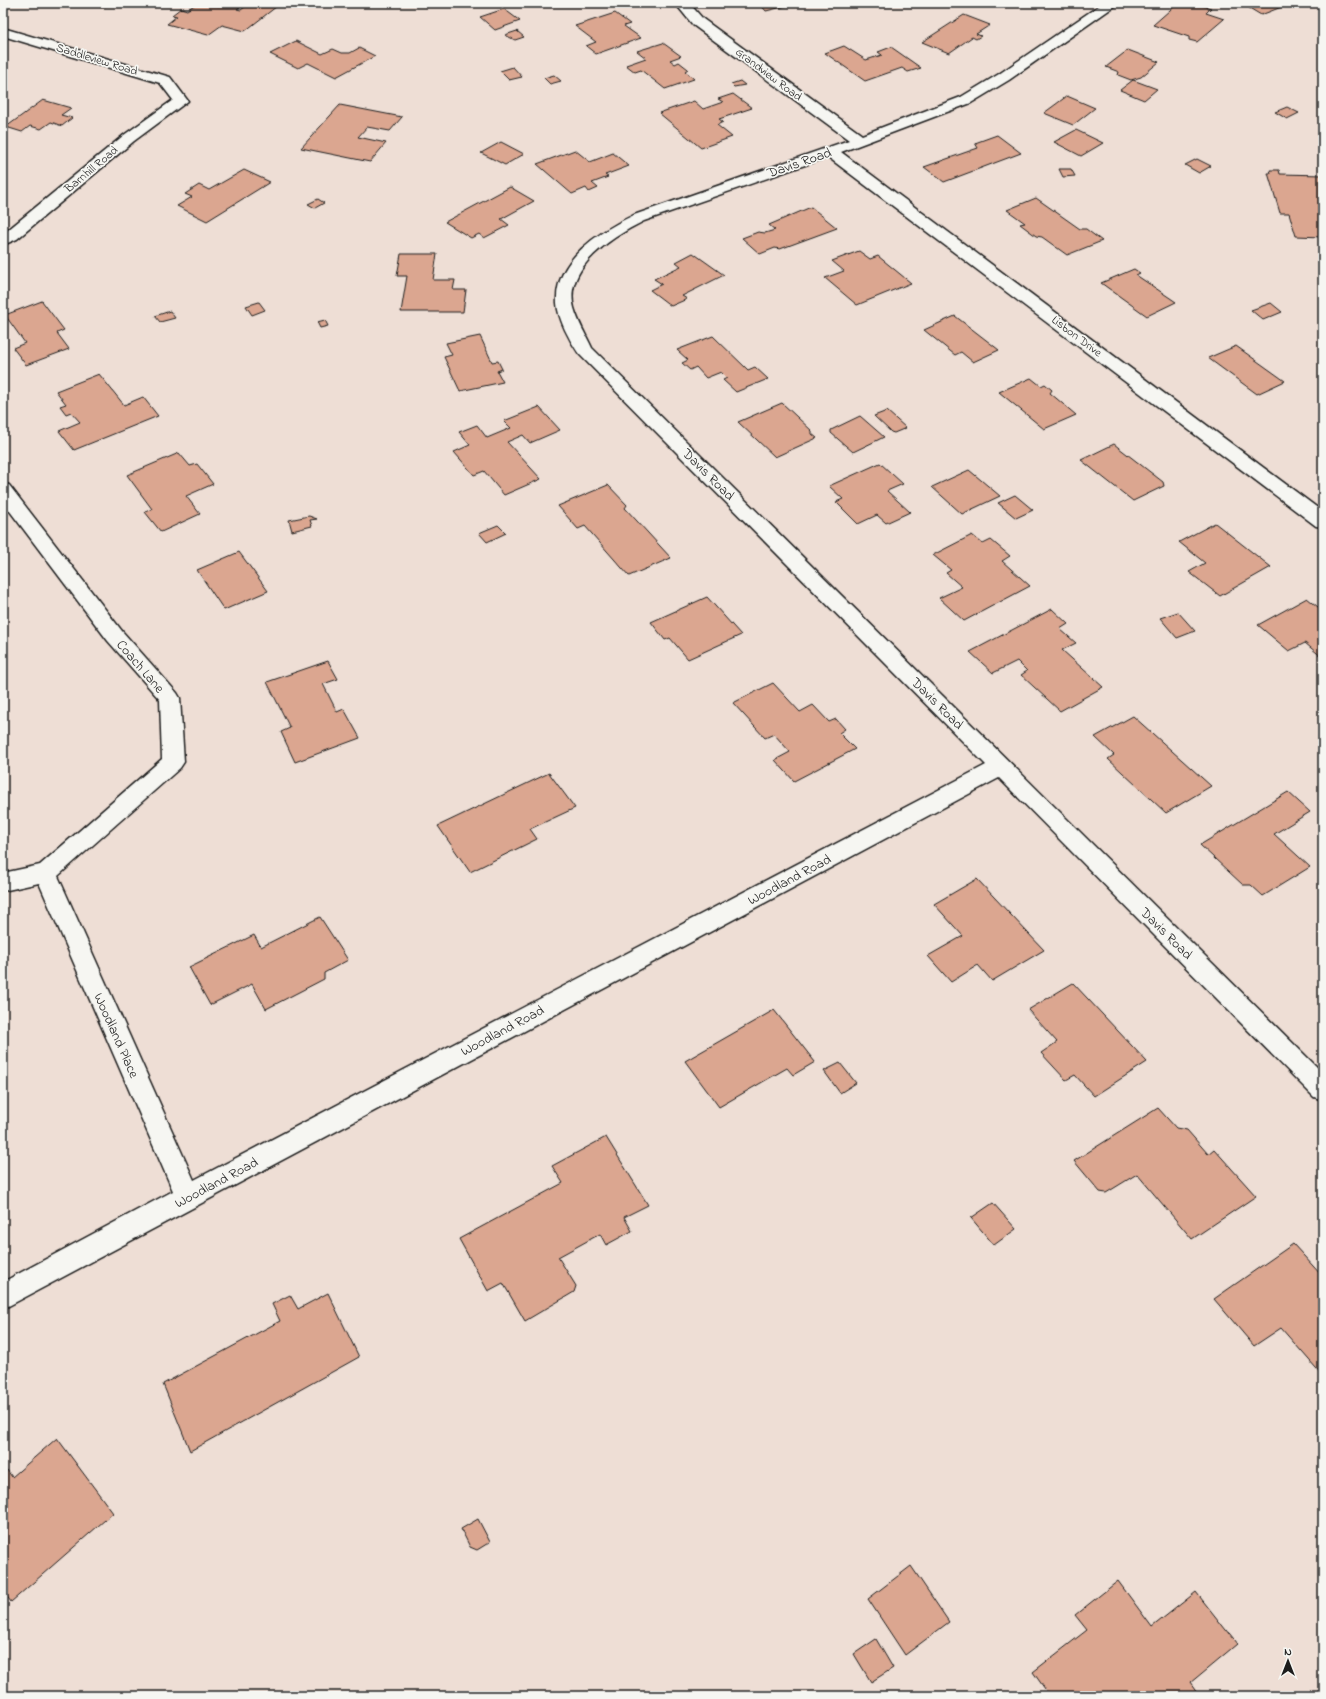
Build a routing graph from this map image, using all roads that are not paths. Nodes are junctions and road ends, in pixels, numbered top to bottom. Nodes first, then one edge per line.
1 (682, 3) edge
2 (1112, 3) edge
3 (3, 32) edge
4 (181, 101) joint
5 (860, 141) junction
6 (830, 151) junction
7 (3, 240) edge
8 (3, 489) edge
9 (1323, 521) edge
10 (1002, 767) junction
11 (46, 873) junction
12 (3, 882) edge
13 (1323, 1089) edge
14 (188, 1196) junction
15 (3, 1296) edge

1 - 5 street, Grandview Road
2 - 5 street, Davis Road
3 - 4 street, Saddleview Road
4 - 7 street, Barnhill Road
5 - 6 street, Davis Road
6 - 9 street, Lisbon Drive
6 - 10 street, Davis Road
8 - 11 street, Coach Lane
10 - 13 street, Davis Road
10 - 14 street, Woodland Road
11 - 12 street, Coach Lane
11 - 14 street, Woodland Place
14 - 15 street, Woodland Road

